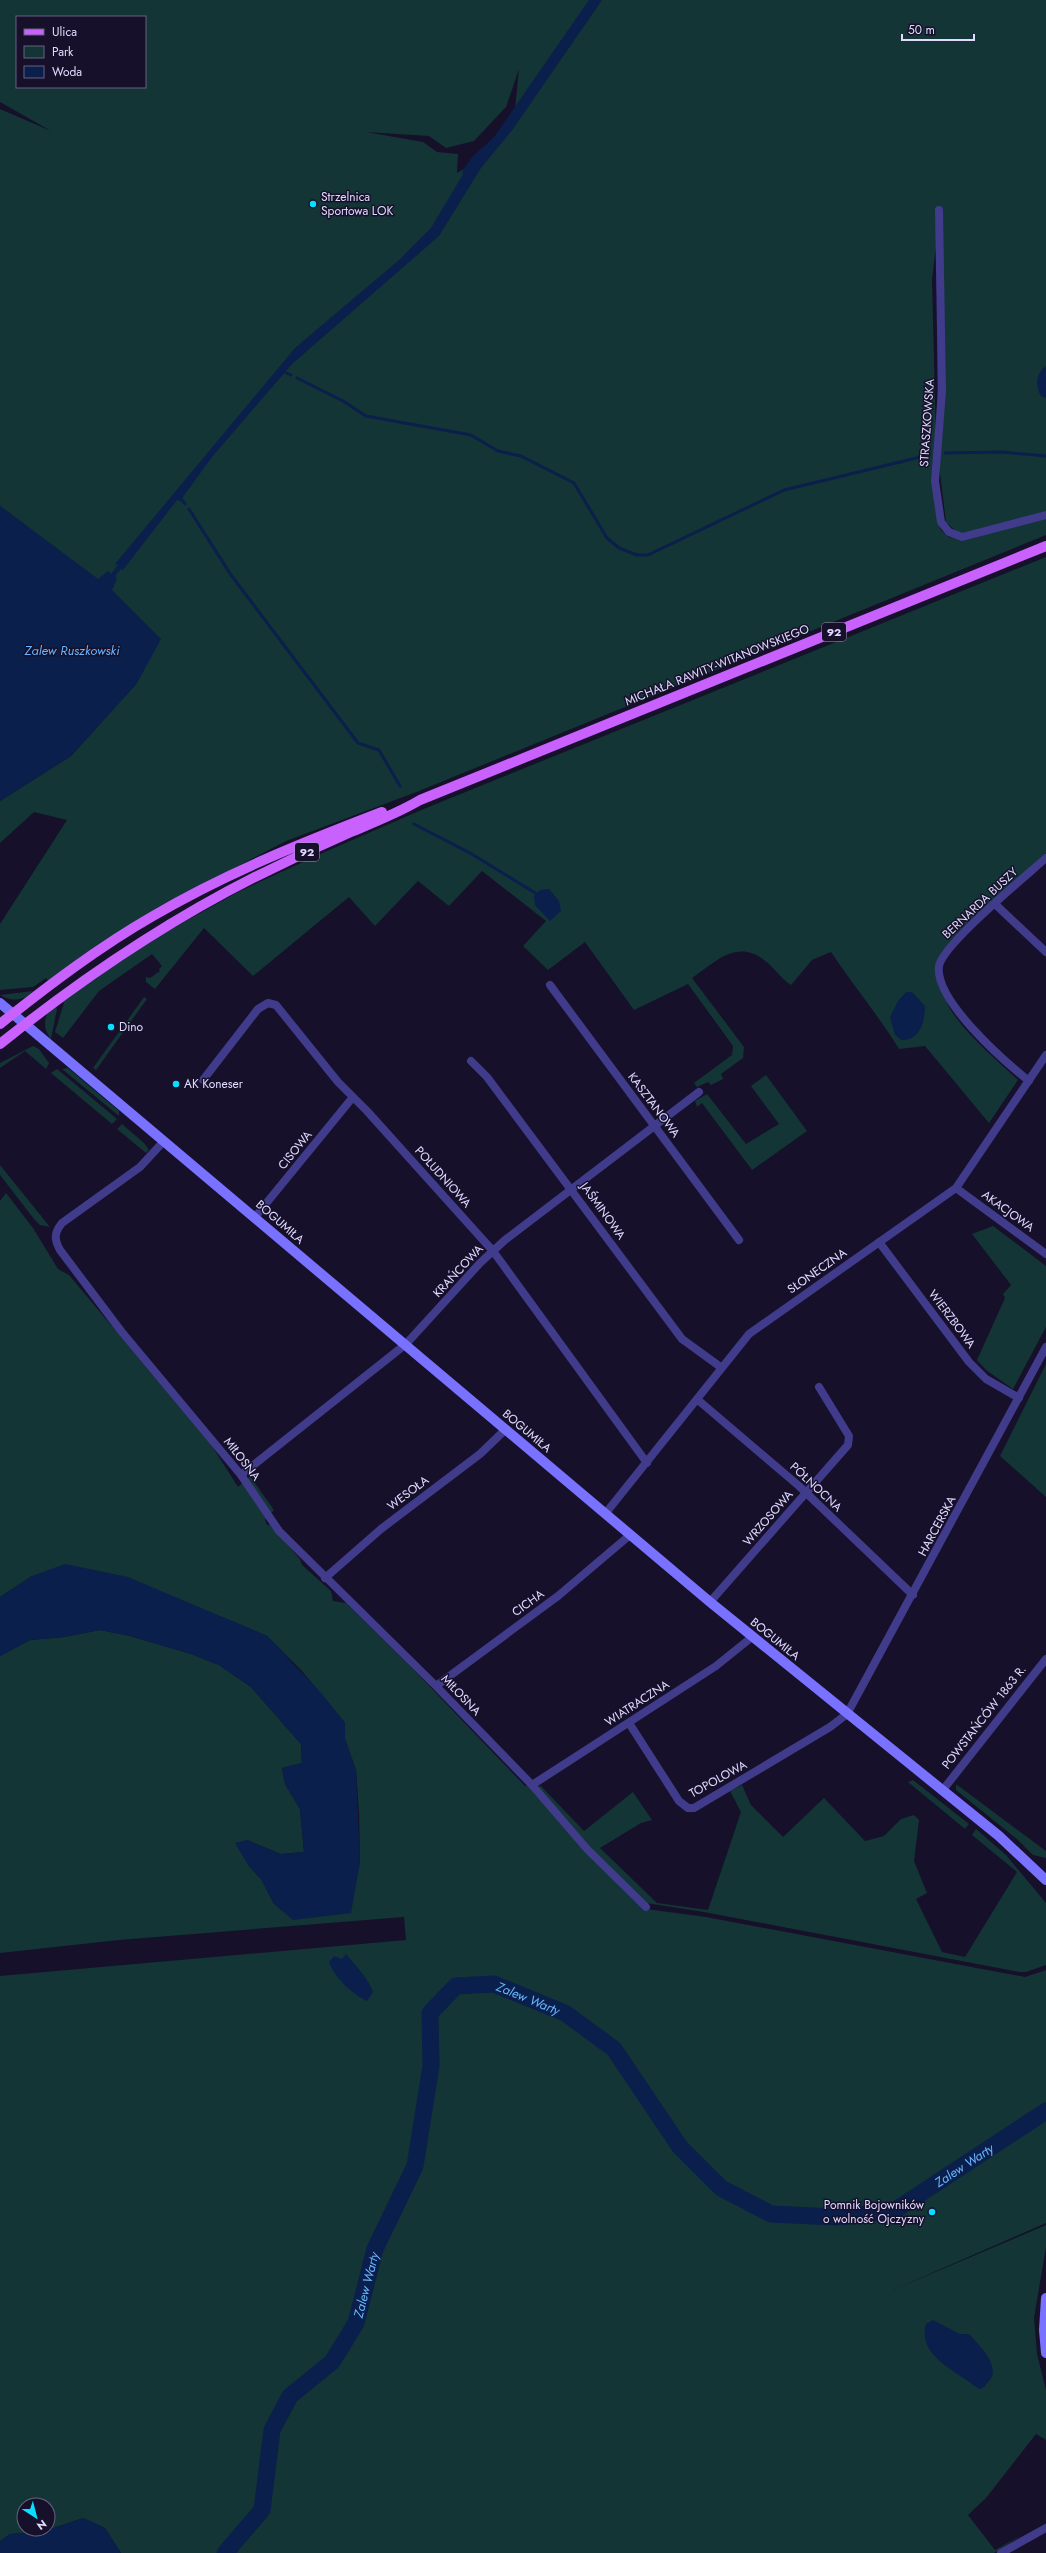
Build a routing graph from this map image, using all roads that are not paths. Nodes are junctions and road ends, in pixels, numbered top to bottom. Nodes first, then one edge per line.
1 (938, 210) dead end
2 (1046, 515) edge
3 (1046, 546) edge
4 (420, 800) junction
5 (1046, 858) edge
6 (995, 904) junction
7 (1046, 952) edge
8 (550, 985) dead end
9 (0, 1003) edge
10 (13, 1014) junction
11 (0, 1024) edge
12 (25, 1024) junction
13 (0, 1044) edge
14 (1046, 1055) edge
15 (471, 1061) dead end
16 (203, 1080) dead end
17 (1029, 1081) junction
18 (699, 1092) dead end
19 (353, 1097) junction
20 (654, 1126) junction
21 (164, 1141) junction
22 (956, 1188) junction
23 (572, 1189) junction
24 (255, 1217) junction
25 (739, 1240) dead end
26 (879, 1242) junction
27 (493, 1251) junction
28 (1046, 1254) edge
29 (406, 1344) junction
30 (1046, 1347) edge
31 (722, 1368) junction
32 (819, 1387) dead end
33 (1019, 1398) junction
34 (698, 1400) junction
35 (506, 1429) junction
36 (647, 1463) junction
37 (242, 1476) junction
38 (806, 1493) junction
39 (605, 1514) junction
40 (630, 1535) junction
41 (325, 1578) junction
42 (913, 1595) junction
43 (710, 1602) junction
44 (752, 1637) junction
45 (1046, 1659) edge
46 (436, 1686) junction
47 (847, 1714) junction
48 (629, 1723) junction
49 (532, 1785) junction
50 (942, 1791) junction
51 (1044, 1879) edge
52 (646, 1908) dead end
53 (1046, 2298) edge
54 (1046, 2353) edge
55 (1046, 2528) edge
56 (1001, 2553) edge

1 - 2 street, STRASZKOWSKA
3 - 4 main road, MICHAŁA RAWITY-WITANOWSKIEGO / 92
4 - 10 main road, MICHAŁA RAWITY-WITANOWSKIEGO / 92
4 - 12 main road, MICHAŁA RAWITY-WITANOWSKIEGO / 92
5 - 6 street, BERNARDA BUSZY
6 - 7 street
6 - 17 street, BERNARDA BUSZY
8 - 20 street, KASZTANOWA
9 - 10 street, BOGUMIŁA
10 - 11 main road, MICHAŁA RAWITY-WITANOWSKIEGO / 92
10 - 12 street, BOGUMIŁA
12 - 13 main road, MICHAŁA RAWITY-WITANOWSKIEGO / 92
12 - 21 street, BOGUMIŁA
14 - 17 street, SŁONECZNA
15 - 23 street, JAŚMINOWA
16 - 19 street, POŁUDNIOWA
17 - 22 street, SŁONECZNA
18 - 20 street, KRAŃCOWA
19 - 24 street, CISOWA
19 - 27 street, POŁUDNIOWA
20 - 23 street, KRAŃCOWA
20 - 25 street, KASZTANOWA
21 - 24 street, BOGUMIŁA
21 - 37 street, MIŁOSNA
22 - 26 street, SŁONECZNA
22 - 28 street, AKACJOWA
23 - 27 street, KRAŃCOWA
23 - 31 street, JAŚMINOWA
24 - 29 street, BOGUMIŁA
26 - 31 street, SŁONECZNA
26 - 33 street, WIERZBOWA
27 - 29 street, KRAŃCOWA
27 - 36 street, POŁUDNIOWA
29 - 35 street, BOGUMIŁA
29 - 37 street, KRAŃCOWA
30 - 33 street, HARCERSKA
31 - 34 street, SŁONECZNA
32 - 38 street, WRZOSOWA
33 - 42 street, HARCERSKA
34 - 36 street, SŁONECZNA
34 - 38 street, PÓŁNOCNA
35 - 39 street, BOGUMIŁA
35 - 41 street, WESOŁA
36 - 39 street, SŁONECZNA
37 - 41 street, MIŁOSNA
38 - 42 street, PÓŁNOCNA
38 - 43 street, WRZOSOWA
39 - 40 street, BOGUMIŁA
40 - 43 street, BOGUMIŁA
40 - 46 street, CICHA
41 - 46 street, MIŁOSNA
42 - 47 street, HARCERSKA
43 - 44 street, BOGUMIŁA
44 - 47 street, BOGUMIŁA
44 - 48 street, WIATRACZNA
45 - 50 street, POWSTAŃCÓW 1863 R.
46 - 49 street, MIŁOSNA
47 - 48 street, TOPOLOWA
47 - 50 street, BOGUMIŁA
48 - 49 street, WIATRACZNA
49 - 52 street, MIŁOSNA
50 - 51 street, BOGUMIŁA
53 - 54 street
55 - 56 street

